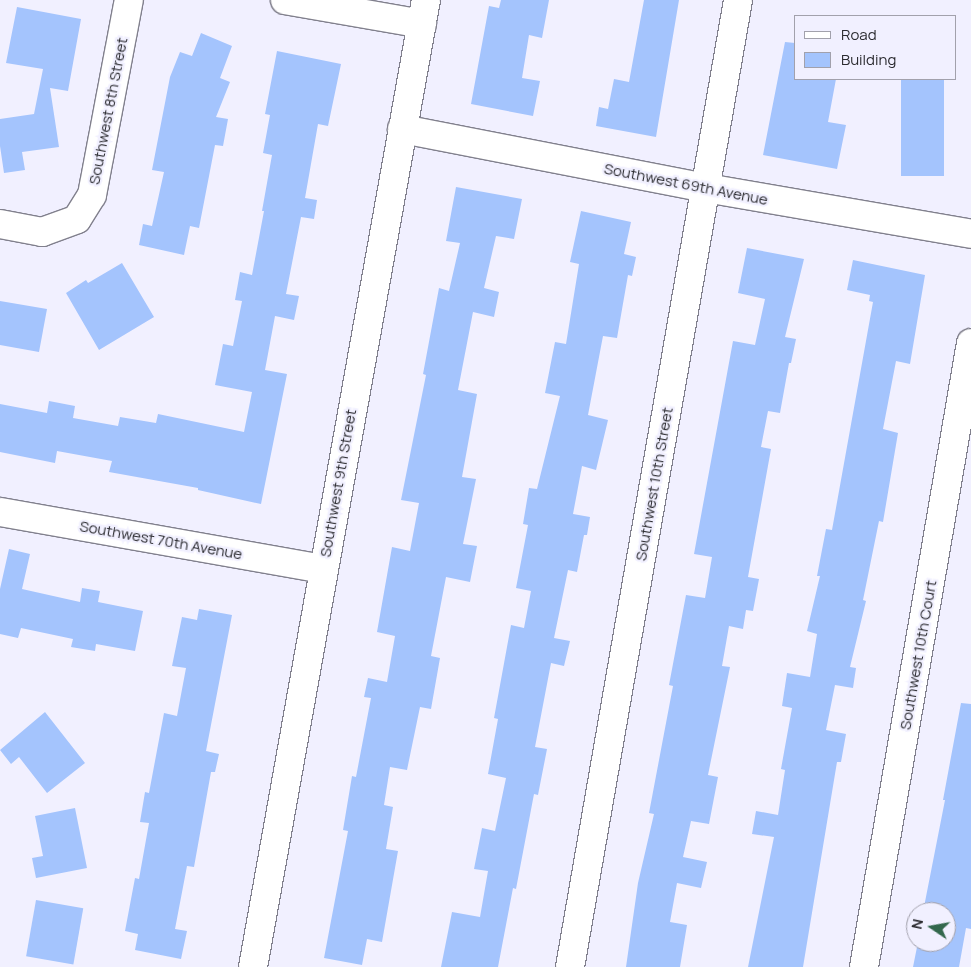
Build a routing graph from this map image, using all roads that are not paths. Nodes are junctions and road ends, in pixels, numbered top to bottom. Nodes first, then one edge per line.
1 (129, 0) edge
2 (286, 0) edge
3 (738, 0) edge
4 (424, 12) edge
5 (402, 129) junction
6 (706, 188) junction
7 (0, 224) edge
8 (971, 234) edge
9 (971, 343) edge
10 (0, 512) edge
11 (322, 569) junction
12 (253, 967) edge
13 (570, 967) edge
14 (864, 967) edge

1 - 7 street, Southwest 8th Street
2 - 4 street
3 - 6 street, Southwest 10th Street
4 - 5 street, Southwest 9th Street
5 - 6 street, Southwest 69th Avenue
5 - 11 street, Southwest 9th Street
6 - 8 street, Southwest 69th Avenue
6 - 13 street, Southwest 10th Street
9 - 14 street, Southwest 10th Court
10 - 11 street, Southwest 70th Avenue
11 - 12 street, Southwest 9th Street

